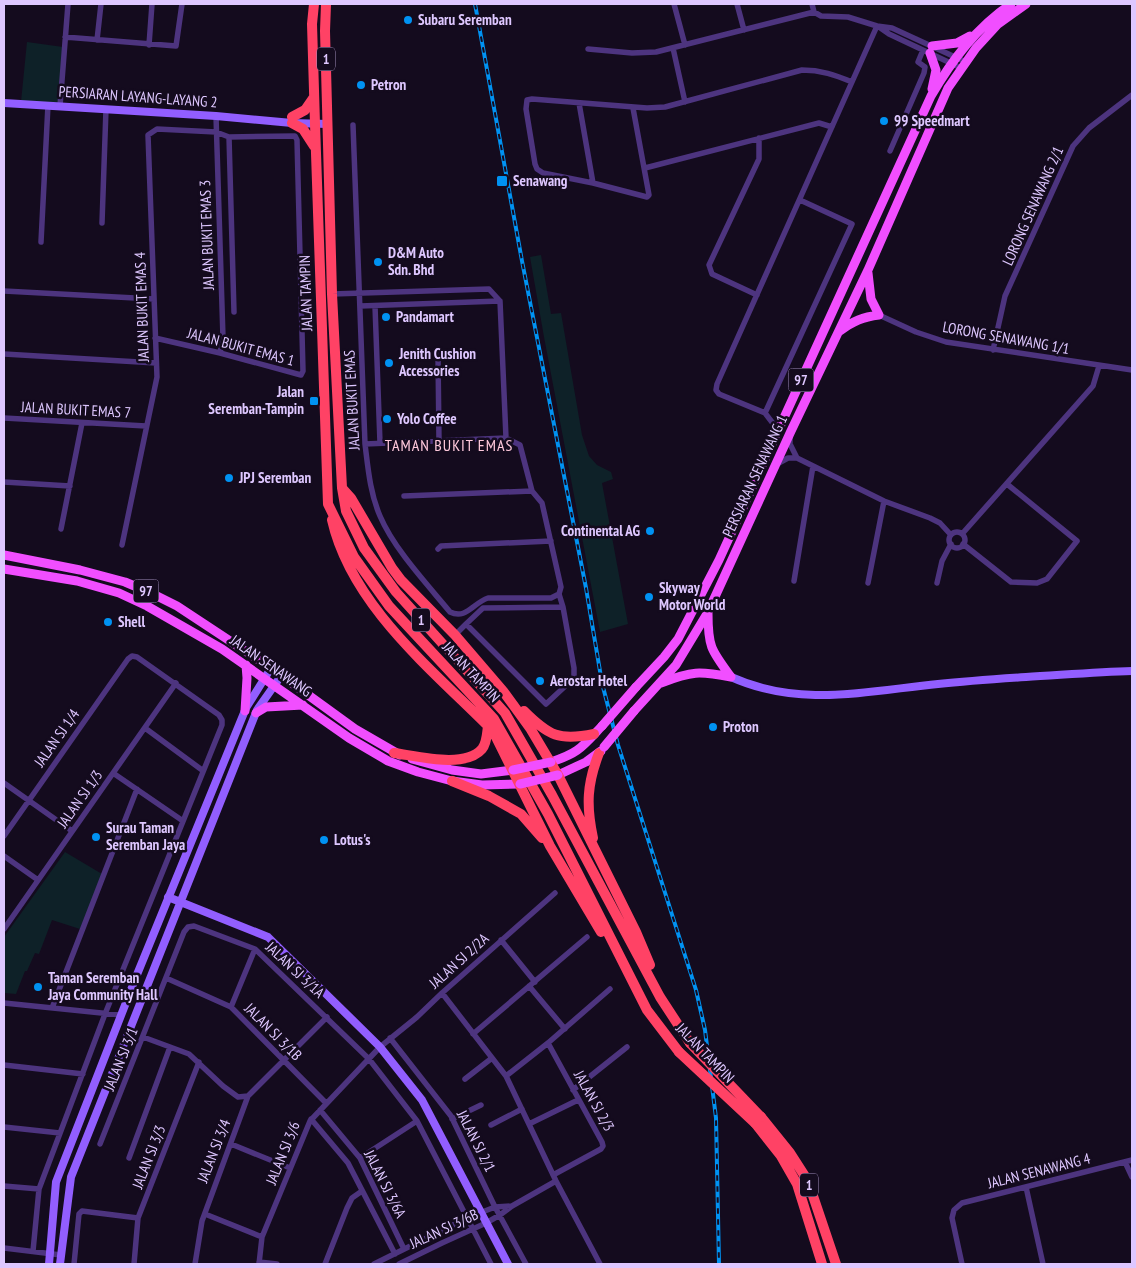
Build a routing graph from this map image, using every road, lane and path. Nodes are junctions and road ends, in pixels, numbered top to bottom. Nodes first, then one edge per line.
1 (68, 4) edge
2 (101, 4) edge
3 (152, 4) edge
4 (182, 4) edge
5 (314, 4) edge
6 (326, 4) edge
7 (674, 4) edge
8 (737, 4) edge
9 (812, 4) edge
10 (1011, 4) edge
11 (1026, 4) edge
12 (814, 12) junction
13 (877, 26) junction
14 (982, 28) junction
15 (744, 30) junction
16 (65, 37) junction
17 (97, 40) junction
18 (149, 45) junction
19 (685, 45) junction
20 (673, 48) junction
21 (588, 49) dead end
22 (928, 50) junction
23 (953, 60) junction
24 (964, 65) junction
25 (852, 82) junction
26 (1132, 95) edge
27 (931, 96) junction
28 (314, 97) junction
29 (685, 102) junction
30 (4, 103) edge
31 (579, 103) junction
32 (48, 106) junction
33 (60, 106) junction
34 (633, 108) junction
35 (106, 109) junction
36 (216, 116) junction
37 (315, 119) junction
38 (328, 119) junction
39 (292, 120) junction
40 (353, 125) dead end
41 (832, 127) junction
42 (216, 132) junction
43 (229, 137) junction
44 (759, 138) junction
45 (316, 149) junction
46 (890, 151) dead end
47 (644, 168) junction
48 (593, 183) junction
49 (800, 200) junction
50 (102, 223) dead end
51 (41, 242) dead end
52 (868, 270) junction
53 (4, 291) edge
54 (359, 293) junction
55 (332, 294) junction
56 (758, 295) junction
57 (154, 299) junction
58 (500, 301) junction
59 (360, 306) junction
60 (374, 306) junction
61 (234, 312) dead end
62 (879, 315) junction
63 (839, 332) junction
64 (155, 338) junction
65 (993, 350) junction
66 (220, 353) junction
67 (4, 354) edge
68 (438, 354) dead end
69 (156, 363) junction
70 (1099, 366) junction
71 (1132, 370) edge
72 (765, 413) junction
73 (4, 418) edge
74 (82, 423) junction
75 (146, 426) junction
76 (778, 430) junction
77 (791, 431) junction
78 (506, 438) junction
79 (439, 441) junction
80 (380, 443) junction
81 (366, 444) junction
82 (797, 458) junction
83 (775, 465) junction
84 (813, 466) junction
85 (4, 482) edge
86 (1007, 484) junction
87 (70, 486) junction
88 (342, 488) junction
89 (532, 491) junction
90 (404, 496) dead end
91 (884, 501) junction
92 (328, 504) junction
93 (61, 529) dead end
94 (962, 534) junction
95 (951, 535) junction
96 (551, 541) junction
97 (951, 544) junction
98 (963, 544) junction
99 (122, 545) dead end
100 (438, 549) dead end
101 (4, 555) edge
102 (4, 569) edge
103 (794, 581) dead end
104 (868, 583) dead end
105 (937, 583) dead end
106 (558, 594) junction
107 (563, 607) junction
108 (708, 612) junction
109 (466, 624) junction
110 (455, 635) junction
111 (246, 665) junction
112 (271, 668) junction
113 (1132, 671) edge
114 (281, 676) junction
115 (732, 677) junction
116 (265, 678) junction
117 (176, 683) junction
118 (660, 683) junction
119 (275, 685) junction
120 (503, 691) junction
121 (303, 705) junction
122 (245, 710) junction
123 (256, 713) junction
124 (488, 726) junction
125 (145, 728) junction
126 (594, 734) junction
127 (602, 750) junction
128 (394, 753) junction
129 (550, 762) junction
130 (202, 770) junction
131 (513, 770) junction
132 (113, 773) junction
133 (558, 776) junction
134 (452, 781) junction
135 (4, 783) edge
136 (520, 784) junction
137 (137, 789) junction
138 (28, 801) junction
139 (183, 821) junction
140 (72, 831) junction
141 (4, 836) edge
142 (550, 846) junction
143 (596, 854) junction
144 (4, 856) edge
145 (38, 880) junction
146 (555, 893) dead end
147 (168, 898) junction
148 (180, 902) junction
149 (188, 927) joint
150 (4, 929) edge
151 (587, 938) dead end
152 (501, 940) junction
153 (255, 949) junction
154 (166, 978) junction
155 (532, 984) junction
156 (610, 989) dead end
157 (442, 993) junction
158 (4, 1003) edge
159 (231, 1007) junction
160 (52, 1008) junction
161 (647, 1010) junction
162 (137, 1011) junction
163 (106, 1014) junction
164 (121, 1015) junction
165 (327, 1017) junction
166 (565, 1029) junction
167 (473, 1034) junction
168 (143, 1037) junction
169 (390, 1038) junction
170 (686, 1039) junction
171 (548, 1043) junction
172 (170, 1047) junction
173 (380, 1047) junction
174 (628, 1047) dead end
175 (492, 1058) junction
176 (369, 1059) junction
177 (282, 1060) junction
178 (199, 1062) junction
179 (4, 1065) edge
180 (83, 1074) junction
181 (506, 1076) junction
182 (465, 1079) dead end
183 (573, 1090) junction
184 (248, 1096) junction
185 (578, 1100) junction
186 (326, 1103) junction
187 (481, 1105) dead end
188 (522, 1109) junction
189 (320, 1110) junction
190 (311, 1119) junction
191 (452, 1119) junction
192 (758, 1120) junction
193 (417, 1121) junction
194 (529, 1124) junction
195 (491, 1125) dead end
196 (4, 1127) edge
197 (60, 1132) junction
198 (100, 1144) dead end
199 (231, 1144) junction
200 (129, 1158) dead end
201 (360, 1158) junction
202 (1132, 1160) edge
203 (1125, 1162) junction
204 (290, 1168) junction
205 (1132, 1177) edge
206 (555, 1178) junction
207 (4, 1186) edge
208 (1026, 1187) junction
209 (39, 1189) junction
210 (362, 1191) junction
211 (512, 1206) junction
212 (495, 1207) junction
213 (481, 1213) junction
214 (204, 1214) junction
215 (500, 1216) junction
216 (138, 1218) junction
217 (467, 1218) junction
218 (486, 1223) junction
219 (473, 1230) junction
220 (262, 1236) junction
221 (4, 1248) edge
222 (404, 1249) junction
223 (33, 1252) junction
224 (50, 1253) junction
225 (395, 1254) junction
226 (61, 1255) junction
227 (259, 1263) edge
228 (403, 1263) edge
229 (49, 1264) edge
230 (60, 1264) edge
231 (74, 1264) edge
232 (134, 1264) edge
233 (195, 1264) edge
234 (277, 1264) edge
235 (325, 1264) edge
236 (374, 1264) edge
237 (491, 1264) edge
238 (508, 1264) edge
239 (526, 1264) edge
240 (600, 1264) edge
241 (822, 1264) edge
242 (836, 1264) edge
243 (962, 1264) edge
244 (1043, 1264) edge

1 - 16 street
2 - 17 street
3 - 18 street
4 - 18 street
5 - 28 highway, JALAN TAMPIN / 1
6 - 38 highway, JALAN TAMPIN / 1
7 - 19 street
8 - 15 street
9 - 12 street
10 - 14 main road, PERSIARAN SENAWANG 1 / 97
11 - 24 main road, PERSIARAN SENAWANG 1 / 97
12 - 13 street
12 - 15 street
13 - 22 street
13 - 22 street
13 - 25 street
14 - 22 main road
14 - 23 main road, PERSIARAN SENAWANG 1 / 97
15 - 19 street
16 - 17 street
16 - 33 street
17 - 18 street
19 - 20 street
20 - 21 street
20 - 29 street
22 - 23 street
22 - 27 main road
22 - 46 street
23 - 24 street
23 - 27 main road, PERSIARAN SENAWANG 1 / 97
24 - 52 main road, PERSIARAN SENAWANG 1 / 97
25 - 29 street
25 - 41 street
26 - 65 street, LORONG SENAWANG 2/1
27 - 76 main road, PERSIARAN SENAWANG 1 / 97
28 - 37 highway, JALAN TAMPIN / 1
28 - 39 highway
29 - 34 street
30 - 32 street, PERSIARAN LAYANG-LAYANG 2
31 - 34 street
31 - 48 street
31 - 48 street
32 - 33 street, PERSIARAN LAYANG-LAYANG 2
32 - 51 street
33 - 35 street, PERSIARAN LAYANG-LAYANG 2
34 - 47 street
35 - 36 street, PERSIARAN LAYANG-LAYANG 2
35 - 50 street
36 - 39 street, PERSIARAN LAYANG-LAYANG 2
36 - 42 street, JALAN BUKIT EMAS 3
37 - 38 street, PERSIARAN LAYANG-LAYANG 2
37 - 39 street, PERSIARAN LAYANG-LAYANG 2
37 - 45 highway, JALAN TAMPIN / 1
38 - 55 highway, JALAN TAMPIN / 1
39 - 45 highway
40 - 54 street, JALAN BUKIT EMAS
41 - 44 street
41 - 49 street
42 - 43 street, JALAN BUKIT EMAS 1
42 - 57 street, JALAN BUKIT EMAS 4
42 - 66 street, JALAN BUKIT EMAS 3
43 - 61 street
43 - 66 street, JALAN BUKIT EMAS 1
44 - 47 street
44 - 56 street
45 - 92 highway, JALAN TAMPIN / 1
47 - 48 street
49 - 56 street
49 - 72 street
52 - 62 main road
52 - 63 main road, PERSIARAN SENAWANG 1 / 97
53 - 57 street
54 - 55 street
54 - 58 street
54 - 59 street, JALAN BUKIT EMAS
55 - 88 highway, JALAN TAMPIN / 1
56 - 72 street
57 - 64 street, JALAN BUKIT EMAS 4
58 - 60 street
58 - 78 street
59 - 60 street
59 - 81 street, JALAN BUKIT EMAS
60 - 80 street
62 - 63 main road
62 - 65 street, LORONG SENAWANG 1/1
63 - 77 main road, PERSIARAN SENAWANG 1 / 97
64 - 66 street, JALAN BUKIT EMAS 1
64 - 69 street, JALAN BUKIT EMAS 4
65 - 70 street, LORONG SENAWANG 1/1
67 - 69 street
68 - 79 street
69 - 75 street, JALAN BUKIT EMAS 4
70 - 71 street, LORONG SENAWANG 1/1
70 - 86 street
72 - 76 street
73 - 74 street, JALAN BUKIT EMAS 7
74 - 75 street, JALAN BUKIT EMAS 7
74 - 87 street
75 - 99 street, JALAN BUKIT EMAS 4
76 - 126 main road, PERSIARAN SENAWANG 1 / 97, bridge
77 - 82 street
77 - 83 main road, PERSIARAN SENAWANG 1 / 97
78 - 79 street
78 - 89 street
79 - 80 street
80 - 81 street
81 - 106 street, JALAN BUKIT EMAS
82 - 83 street
82 - 84 street
83 - 108 main road, PERSIARAN SENAWANG 1 / 97
84 - 91 street
84 - 103 street
85 - 87 street
86 - 94 street
86 - 98 street
87 - 93 street
88 - 110 highway
88 - 170 highway, JALAN TAMPIN / 1
89 - 90 street
89 - 96 street
91 - 95 street
91 - 104 street
92 - 124 highway
92 - 161 highway, JALAN TAMPIN / 1
94 - 95 street
94 - 98 street
95 - 97 street
96 - 100 street
96 - 106 street
97 - 98 street
97 - 105 street
101 - 112 main road, JALAN SENAWANG / 97
102 - 111 main road, JALAN SENAWANG / 97
106 - 107 street
107 - 109 street
107 - 109 street
108 - 115 main road
108 - 118 main road, PERSIARAN SENAWANG 1 / 97
109 - 110 street
110 - 120 highway
111 - 116 main road, JALAN SENAWANG / 97
111 - 122 main road
112 - 114 main road, JALAN SENAWANG / 97
112 - 116 street
113 - 115 street
114 - 119 street
114 - 128 main road, JALAN SENAWANG / 97
115 - 118 main road
116 - 119 main road, JALAN SENAWANG / 97
116 - 122 street
117 - 125 street, JALAN SJ 1/3
117 - 130 street
117 - 138 street, JALAN SJ 1/4
118 - 127 main road, PERSIARAN SENAWANG 1 / 97, bridge
119 - 121 main road, JALAN SENAWANG / 97
119 - 123 street
120 - 126 highway
120 - 129 highway
121 - 123 main road
121 - 134 main road, JALAN SENAWANG / 97
122 - 147 street
123 - 148 street
124 - 128 highway
124 - 131 highway
125 - 130 street
125 - 132 street, JALAN SJ 1/3
126 - 129 main road, PERSIARAN SENAWANG 1 / 97
127 - 133 main road, PERSIARAN SENAWANG 1 / 97
127 - 143 highway
128 - 131 main road, JALAN SENAWANG / 97
129 - 131 main road, 97, bridge
129 - 133 highway
130 - 139 street
131 - 136 highway
132 - 137 street
132 - 140 street, JALAN SJ 1/3
133 - 136 main road, 97, bridge
133 - 143 highway
134 - 136 main road, JALAN SENAWANG / 97
134 - 142 highway
135 - 138 street
136 - 142 highway
137 - 139 street
137 - 160 street
138 - 140 street
138 - 141 street, JALAN SJ 1/4
139 - 163 street
140 - 145 street, JALAN SJ 1/3
142 - 161 highway
143 - 170 highway
144 - 145 street
145 - 150 street, JALAN SJ 1/3
146 - 152 street, JALAN SJ 2/2A
147 - 148 street
147 - 164 street
148 - 162 street
148 - 173 street
149 - 153 street, JALAN SJ 3/1A
149 - 154 street, JALAN SJ 3/1
151 - 155 street
152 - 155 street
152 - 157 street, JALAN SJ 2/2A
153 - 159 street
153 - 165 street, JALAN SJ 3/1A
154 - 159 street, JALAN SJ 3/1B
154 - 168 street, JALAN SJ 3/1
155 - 166 street
155 - 167 street
156 - 166 street
157 - 167 street
157 - 169 street, JALAN SJ 2/2A
158 - 160 street
159 - 177 street, JALAN SJ 3/1B
160 - 163 street
161 - 192 highway, JALAN TAMPIN / 1, bridge
162 - 164 street
162 - 226 street
163 - 164 street
163 - 180 street
164 - 224 street
165 - 176 street, JALAN SJ 3/1A
165 - 177 street, JALAN SJ 3/4
166 - 171 street
167 - 175 street
168 - 172 street
168 - 198 street, JALAN SJ 3/1
169 - 173 street, JALAN SJ 2/2A
169 - 191 street, JALAN SJ 2/1
170 - 192 highway, JALAN TAMPIN / 1, bridge
171 - 181 street
171 - 183 street, JALAN SJ 2/3
172 - 178 street
172 - 200 street
173 - 176 street, JALAN SJ 3/6
173 - 213 street
174 - 183 street
175 - 181 street
175 - 182 street
176 - 186 street, JALAN SJ 3/6
176 - 193 street, JALAN SJ 3/1A
177 - 184 street, JALAN SJ 3/4
177 - 186 street, JALAN SJ 3/1B
178 - 184 street
178 - 216 street, JALAN SJ 3/3
179 - 180 street
180 - 197 street
181 - 188 street
183 - 185 street, JALAN SJ 2/3
184 - 199 street, JALAN SJ 3/4
185 - 194 street
185 - 206 street, JALAN SJ 2/3
186 - 189 street, JALAN SJ 3/6
187 - 191 street
188 - 194 street
188 - 195 street
189 - 190 street, JALAN SJ 3/6
189 - 201 street, JALAN SJ 3/6A
190 - 204 street, JALAN SJ 3/6
190 - 210 street
191 - 212 street, JALAN SJ 2/1
192 - 241 highway, JALAN TAMPIN / 1
192 - 242 highway, JALAN TAMPIN / 1
193 - 201 street
193 - 217 street, JALAN SJ 3/1A
194 - 206 street
196 - 197 street
197 - 209 street
199 - 204 street
199 - 214 street, JALAN SJ 3/4
201 - 222 street, JALAN SJ 3/6A
202 - 203 street, JALAN SENAWANG 4
203 - 205 street
203 - 208 street, JALAN SENAWANG 4
204 - 220 street, JALAN SJ 3/6
206 - 211 street, JALAN SJ 3/6B
206 - 240 street
207 - 209 street
208 - 243 street, JALAN SENAWANG 4
208 - 244 street
209 - 223 street
210 - 225 street
210 - 235 street
211 - 212 street
211 - 215 street, JALAN SJ 3/6B
212 - 213 street
212 - 215 street, JALAN SJ 2/1
213 - 217 street
213 - 218 street
214 - 220 street
214 - 233 street, JALAN SJ 3/4
215 - 218 street, JALAN SJ 3/6B
215 - 239 street, JALAN SJ 2/1
216 - 231 street
216 - 232 street, JALAN SJ 3/3
217 - 219 street, JALAN SJ 3/1A
217 - 222 street
218 - 219 street, JALAN SJ 3/6B
218 - 238 street
219 - 228 street, JALAN SJ 3/6B
219 - 237 street, JALAN SJ 3/1A
220 - 227 street, JALAN SJ 3/6
221 - 223 street
222 - 225 street
223 - 224 street
224 - 226 street
224 - 229 street
225 - 236 street
226 - 230 street
227 - 234 street

